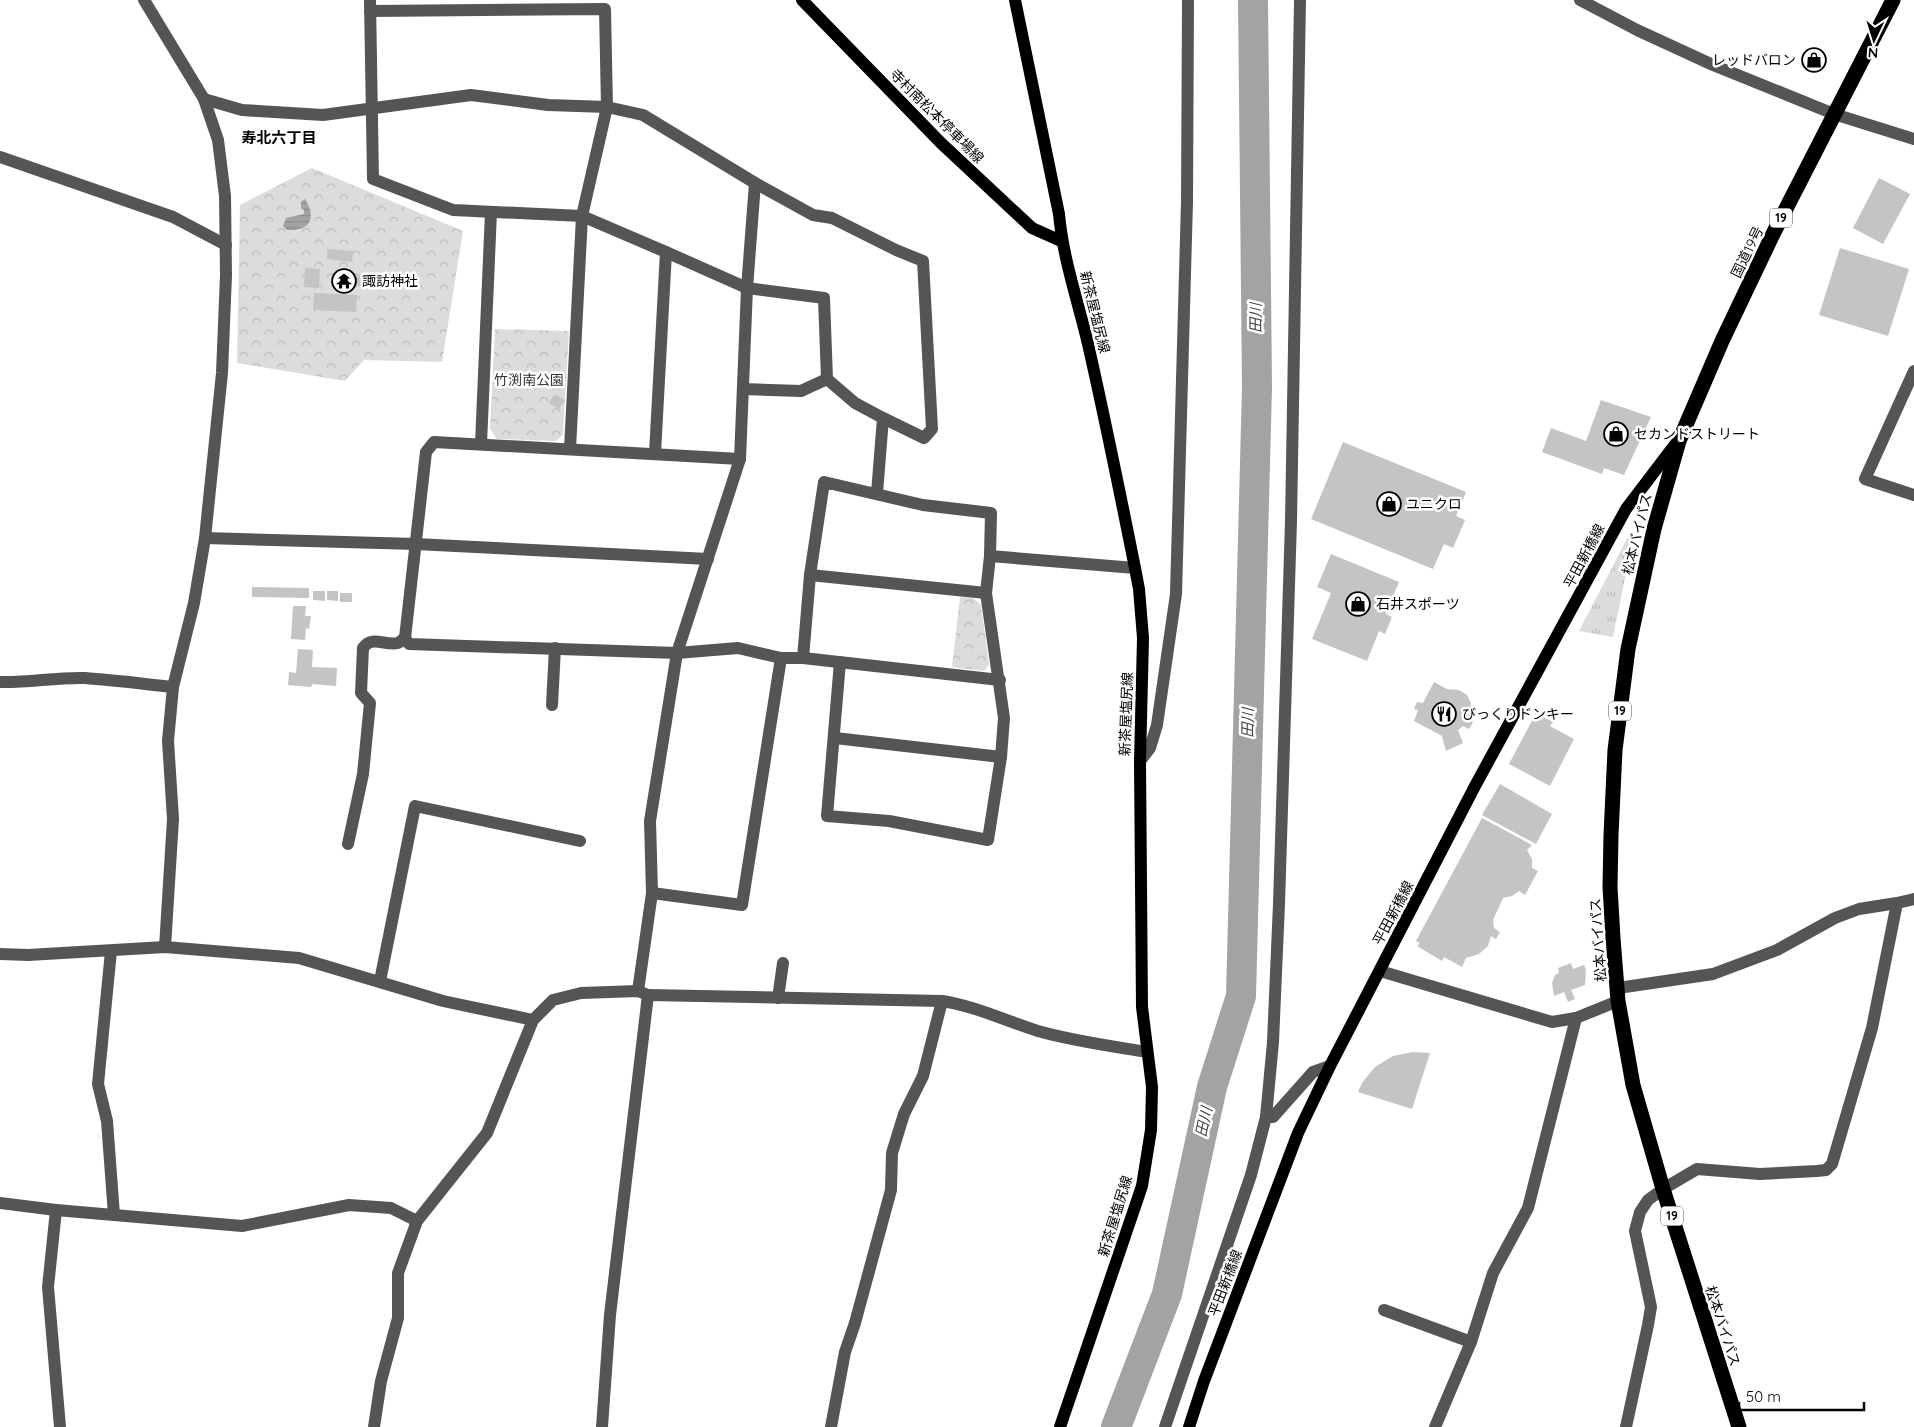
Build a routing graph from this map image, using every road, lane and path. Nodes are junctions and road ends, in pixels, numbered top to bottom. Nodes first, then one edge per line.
1 (144, 0) edge
2 (802, 0) edge
3 (1015, 0) edge
4 (1188, 0) edge
5 (1300, 0) edge
6 (1580, 0) edge
7 (1893, 0) edge
8 (474, 5) edge
9 (370, 6) edge
10 (204, 99) junction
11 (608, 107) junction
12 (371, 109) junction
13 (1834, 114) junction
14 (1914, 139) edge
15 (0, 157) edge
16 (755, 183) junction
17 (491, 212) junction
18 (582, 216) junction
19 (1062, 241) junction
20 (226, 245) junction
21 (666, 252) junction
22 (747, 288) junction
23 (1914, 371) edge
24 (827, 379) junction
25 (743, 388) junction
26 (884, 418) junction
27 (1678, 441) junction
28 (481, 444) junction
29 (570, 449) junction
30 (655, 453) junction
31 (740, 459) junction
32 (877, 493) junction
33 (1914, 495) edge
34 (205, 538) junction
35 (416, 544) junction
36 (990, 556) junction
37 (708, 559) junction
38 (1135, 568) junction
39 (810, 575) junction
40 (986, 593) junction
41 (405, 638) junction
42 (555, 648) junction
43 (677, 653) junction
44 (781, 658) junction
45 (802, 658) junction
46 (840, 662) junction
47 (1000, 680) junction
48 (0, 682) edge
49 (173, 687) junction
50 (552, 705) dead end
51 (834, 738) junction
52 (1001, 758) junction
53 (1140, 760) junction
54 (580, 840) dead end
55 (348, 844) dead end
56 (652, 893) junction
57 (1914, 899) edge
58 (1897, 903) junction
59 (165, 947) junction
60 (111, 951) junction
61 (0, 954) edge
62 (783, 963) dead end
63 (1380, 970) junction
64 (380, 981) junction
65 (643, 993) junction
66 (1618, 995) junction
67 (778, 998) junction
68 (942, 1001) junction
69 (1576, 1018) junction
70 (533, 1020) junction
71 (1148, 1052) junction
72 (1330, 1066) junction
73 (1266, 1117) junction
74 (1663, 1189) junction
75 (0, 1203) edge
76 (56, 1210) junction
77 (114, 1215) junction
78 (418, 1222) junction
79 (1384, 1310) dead end
80 (1471, 1342) junction
81 (60, 1427) edge
82 (374, 1427) edge
83 (602, 1427) edge
84 (831, 1427) edge
85 (1060, 1427) edge
86 (1165, 1427) edge
87 (1189, 1427) edge
88 (1435, 1427) edge
89 (1626, 1427) edge
90 (1739, 1427) edge

1 - 10 street
2 - 19 main road, 寺村南松本停車場線
3 - 19 main road, 新茶屋塩尻線
4 - 53 street
5 - 73 street
6 - 13 street
7 - 13 highway, 国道19号 / 19
8 - 9 street
8 - 11 street
9 - 12 street
10 - 12 street
10 - 20 street
11 - 12 street
11 - 16 street
11 - 18 street
12 - 17 street
13 - 14 street
13 - 27 highway, 国道19号 / 19
15 - 20 street
16 - 22 street
16 - 26 street
17 - 18 street
17 - 28 street
18 - 21 street
18 - 29 street
19 - 38 main road, 新茶屋塩尻線
20 - 34 street
21 - 22 street
21 - 30 street
22 - 24 street
22 - 25 street
23 - 33 street
24 - 25 street
24 - 26 street
25 - 31 street
26 - 32 street
27 - 63 main road, 平田新橋線
27 - 66 highway, 松本バイパス / 19
28 - 29 street
28 - 35 street
29 - 30 street
30 - 31 street
31 - 37 street
32 - 36 street
32 - 39 street
34 - 35 street
34 - 49 street
35 - 37 street
35 - 41 street
36 - 38 street
36 - 40 street
37 - 43 street
38 - 53 main road, 新茶屋塩尻線
39 - 40 street
39 - 45 street
40 - 47 street
41 - 42 street
41 - 55 street
42 - 43 street
42 - 50 street
43 - 44 street
43 - 56 street
44 - 45 street
44 - 56 street
45 - 46 street
46 - 47 street
46 - 51 street
47 - 52 street
48 - 49 street
49 - 59 street
51 - 52 street
51 - 52 street
53 - 71 main road, 新茶屋塩尻線
54 - 64 street
56 - 65 street
57 - 58 street
58 - 66 street
58 - 74 street
59 - 60 street
59 - 64 street
60 - 61 street
60 - 77 street
62 - 67 street
63 - 69 street
63 - 72 main road, 平田新橋線
64 - 70 street
65 - 67 street
65 - 70 street
65 - 83 street
66 - 69 street
66 - 74 highway, 松本バイパス / 19
67 - 68 street
68 - 71 street
68 - 84 street
69 - 80 street
70 - 78 street
71 - 85 main road, 新茶屋塩尻線
72 - 73 street
72 - 87 main road, 平田新橋線
73 - 86 street
74 - 89 street
74 - 90 highway, 松本バイパス / 19
75 - 76 street
76 - 77 street
76 - 81 street
77 - 78 street
78 - 82 street
79 - 80 street
80 - 88 street

